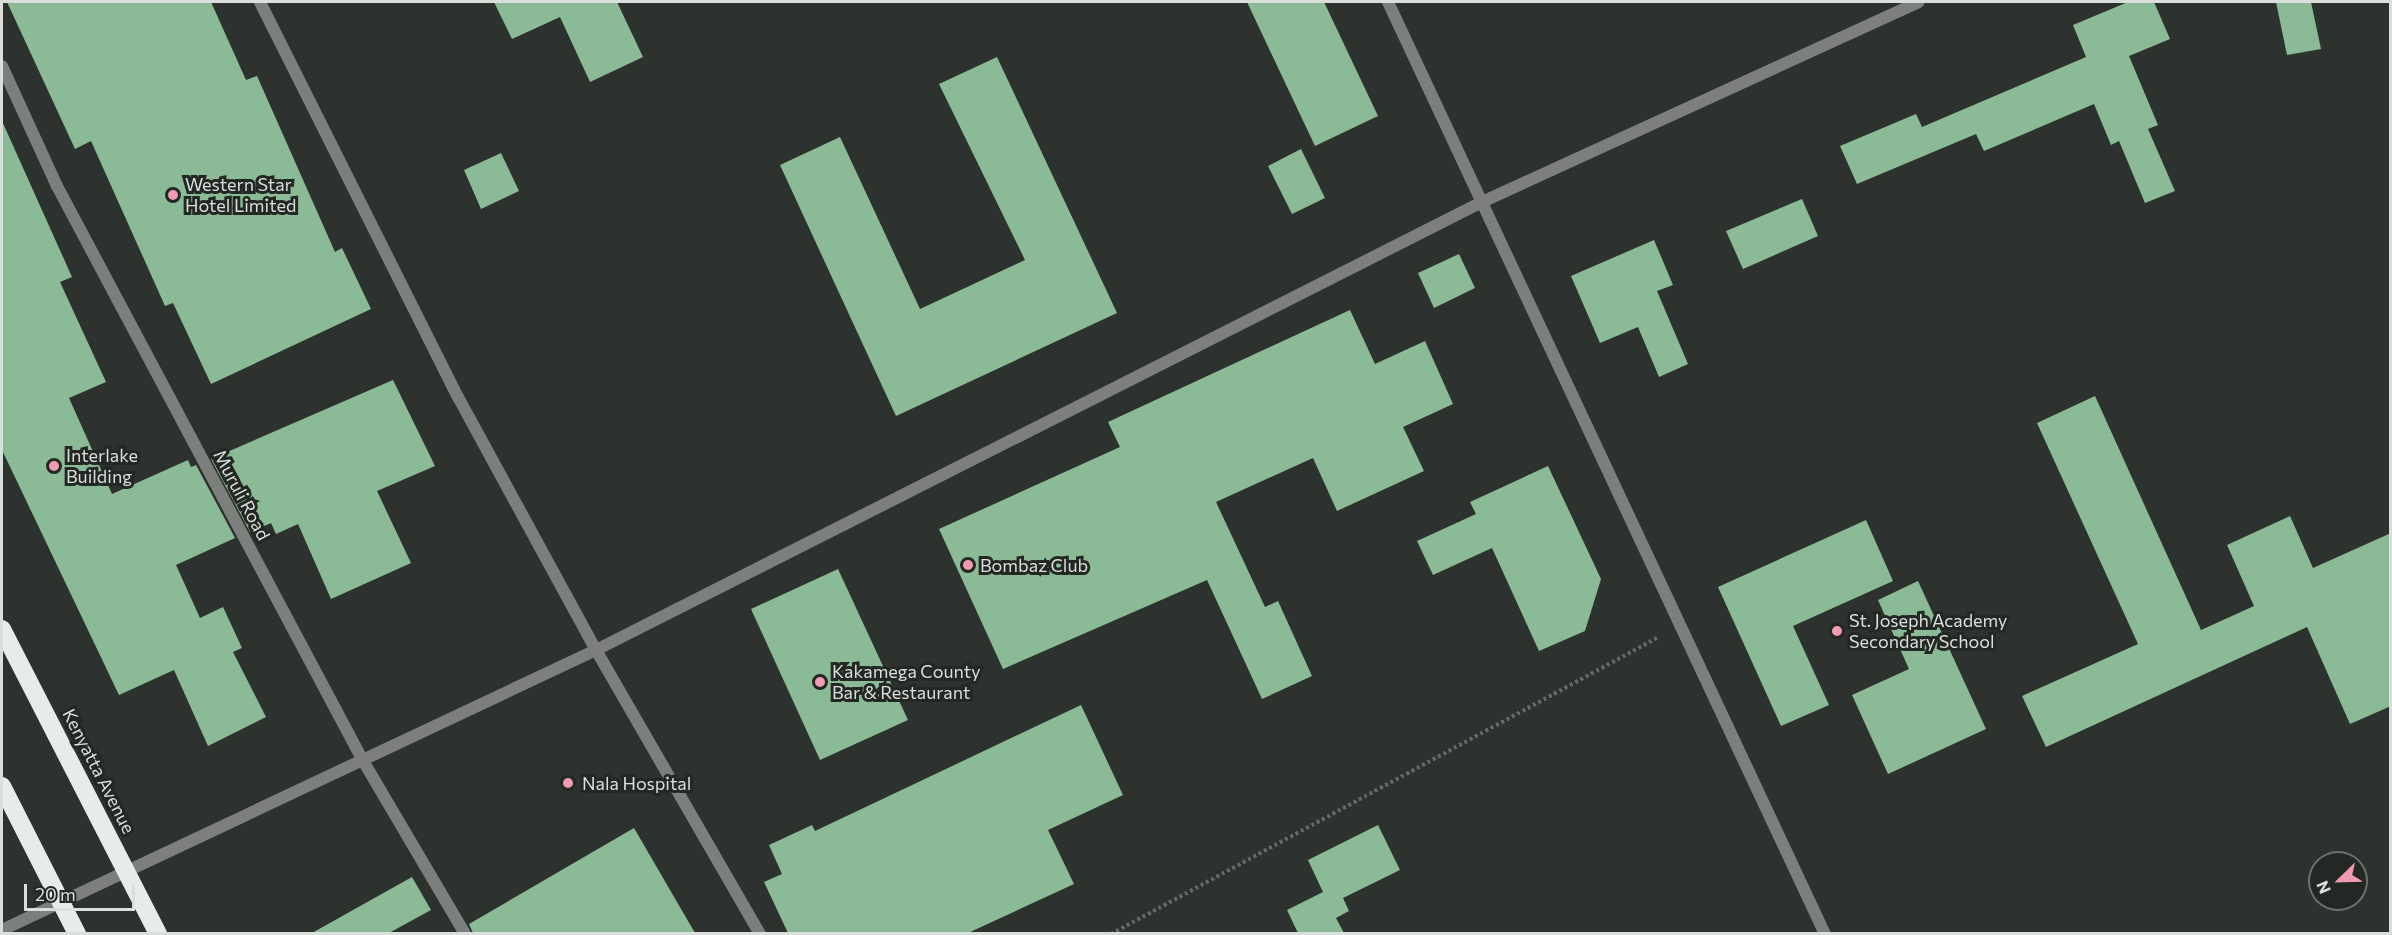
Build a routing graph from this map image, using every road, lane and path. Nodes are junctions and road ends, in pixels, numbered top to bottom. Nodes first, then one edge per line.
1 (260, 2) edge
2 (1388, 2) edge
3 (1918, 2) edge
4 (2, 66) edge
5 (1482, 202) junction
6 (1680, 625) junction
7 (2, 630) edge
8 (596, 650) junction
9 (362, 759) junction
10 (2, 786) edge
11 (125, 868) junction
12 (59, 900) junction
13 (2, 930) edge
14 (77, 933) edge
15 (158, 933) edge
16 (465, 933) edge
17 (760, 933) edge
18 (1111, 933) edge
19 (1825, 933) edge

1 - 8 street
2 - 5 street
3 - 5 street
4 - 9 street, Muruli Road
5 - 6 street
5 - 8 street
6 - 18 path
6 - 19 street
7 - 11 highway, Kenyatta Avenue
8 - 9 street
8 - 17 street
9 - 11 street
9 - 16 street, Muruli Road
10 - 12 highway
11 - 12 street
11 - 15 highway, Kenyatta Avenue
12 - 13 street
12 - 14 highway

